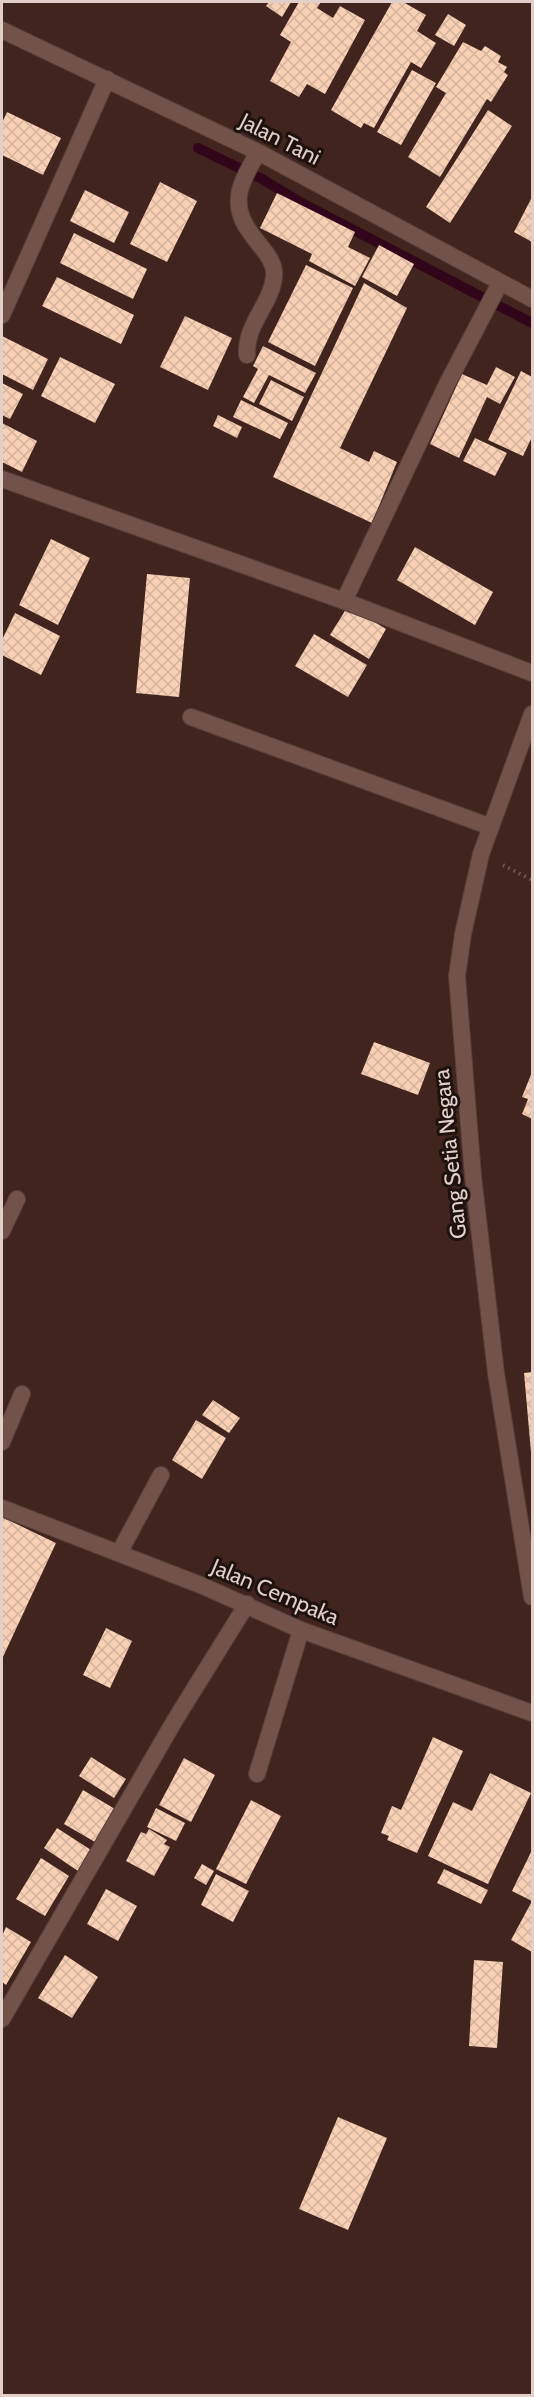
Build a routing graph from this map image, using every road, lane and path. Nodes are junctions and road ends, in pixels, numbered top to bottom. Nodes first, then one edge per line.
1 (2, 30) edge
2 (107, 80) junction
3 (255, 158) junction
4 (497, 289) junction
5 (532, 299) edge
6 (2, 315) edge
7 (247, 355) dead end
8 (2, 480) edge
9 (344, 601) junction
10 (532, 673) edge
11 (532, 714) edge
12 (192, 717) dead end
13 (491, 827) junction
14 (17, 1199) dead end
15 (2, 1231) edge
16 (22, 1394) dead end
17 (2, 1442) edge
18 (161, 1475) dead end
19 (2, 1508) edge
20 (121, 1547) junction
21 (532, 1597) edge
22 (247, 1604) junction
23 (301, 1630) junction
24 (532, 1713) edge
25 (257, 1774) dead end
26 (2, 2019) edge

1 - 2 street, Jalan Tani
2 - 3 street, Jalan Tani
2 - 6 street
3 - 4 street, Jalan Tani
3 - 7 street
4 - 5 street, Jalan Tani
4 - 9 street
8 - 9 street
9 - 10 street
11 - 13 street, Gang Setia Negara
12 - 13 street
13 - 21 street, Gang Setia Negara
14 - 15 street
16 - 17 street
18 - 20 street
19 - 20 street, Jalan Cempaka
20 - 22 street, Jalan Cempaka
22 - 23 street, Jalan Cempaka
22 - 26 street
23 - 24 street, Jalan Cempaka
23 - 25 street

